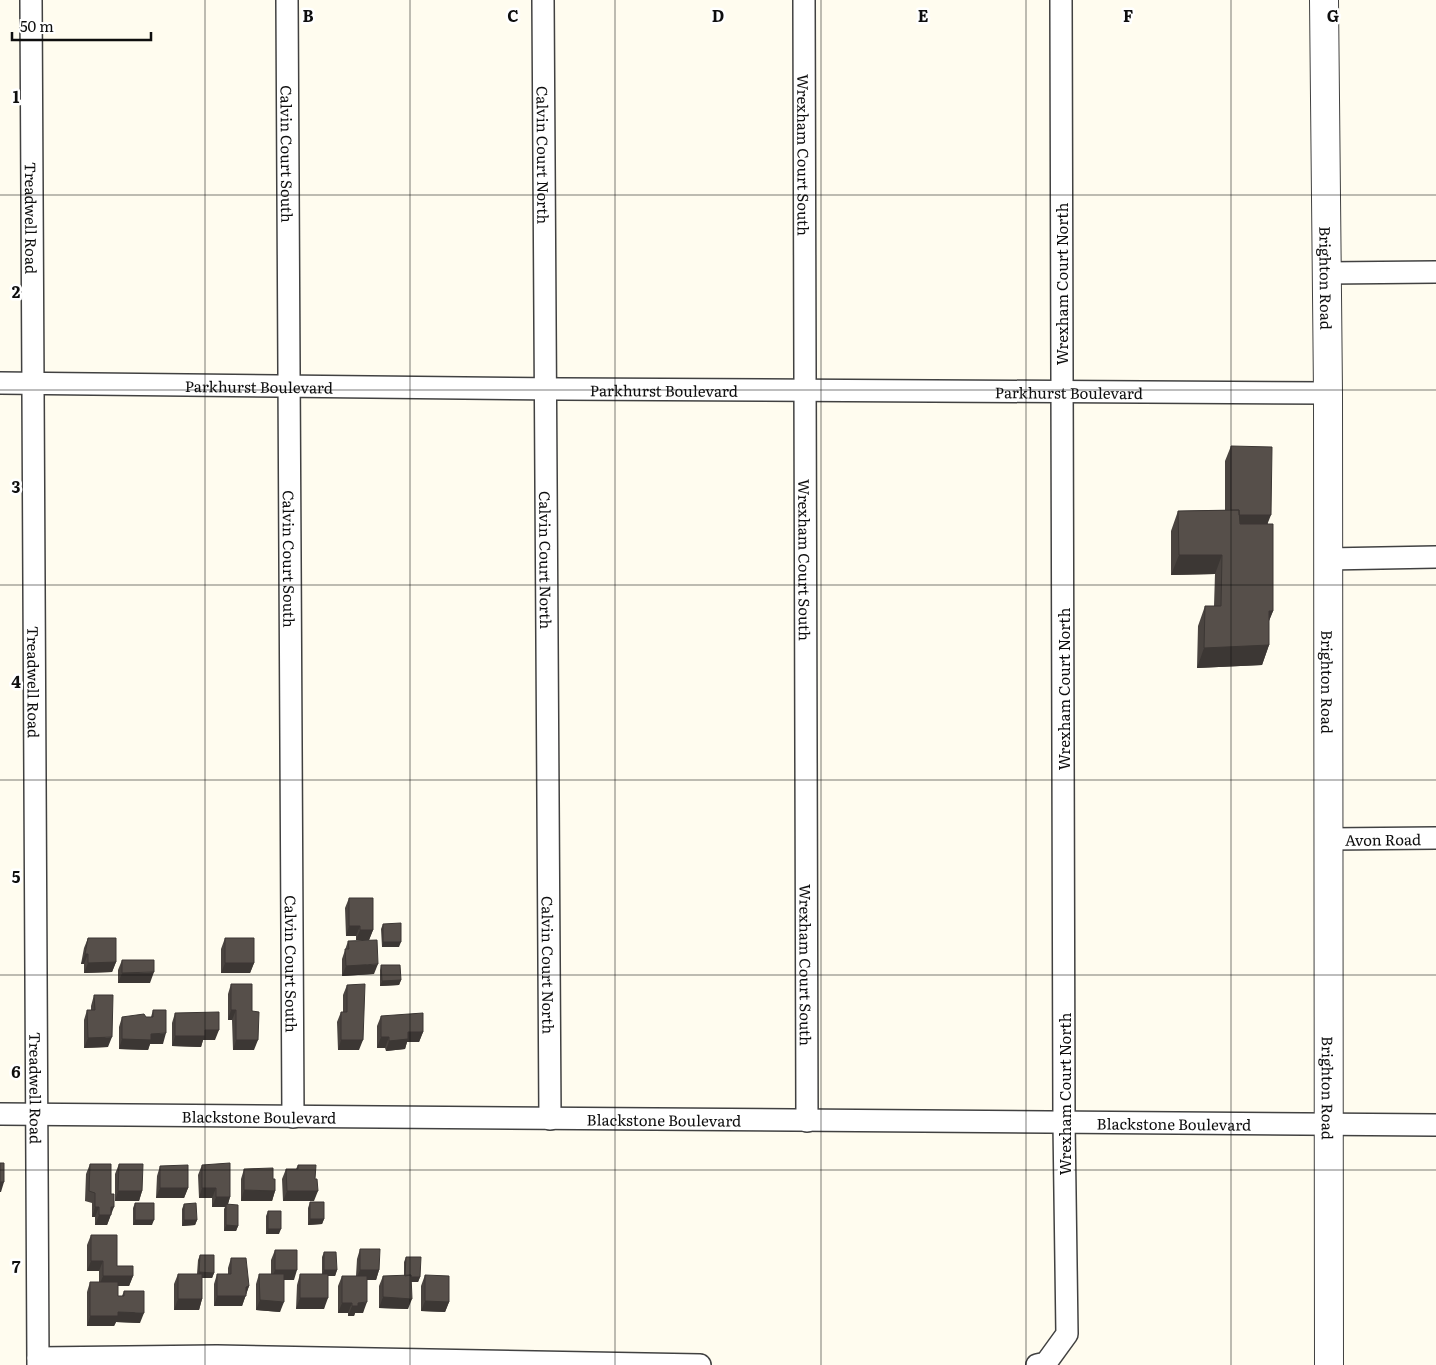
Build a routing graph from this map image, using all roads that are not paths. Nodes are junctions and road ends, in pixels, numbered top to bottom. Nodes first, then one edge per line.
1 (30, 0) edge
2 (287, 0) edge
3 (543, 0) edge
4 (804, 0) edge
5 (1061, 0) edge
6 (1324, 0) edge
7 (1436, 272) edge
8 (1326, 273) junction
9 (0, 384) edge
10 (33, 384) junction
11 (289, 386) junction
12 (545, 389) junction
13 (806, 390) junction
14 (1061, 392) junction
15 (1328, 393) junction
16 (1436, 557) edge
17 (1327, 559) junction
18 (1436, 838) edge
19 (1329, 839) junction
20 (0, 1114) edge
21 (37, 1115) junction
22 (293, 1117) junction
23 (550, 1119) junction
24 (807, 1121) junction
25 (1064, 1123) junction
26 (1327, 1125) junction
27 (1436, 1125) edge
28 (38, 1362) edge
29 (700, 1365) edge
30 (1037, 1365) edge
31 (1329, 1365) edge

1 - 10 street, Treadwell Road
2 - 11 street, Calvin Court South
3 - 12 street, Calvin Court North
4 - 13 street, Wrexham Court South
5 - 14 street, Wrexham Court North
6 - 8 street, Brighton Road
7 - 8 street
8 - 15 street, Brighton Road
9 - 10 street, Parkhurst Boulevard
10 - 11 street, Parkhurst Boulevard
10 - 21 street, Treadwell Road
11 - 12 street, Parkhurst Boulevard
11 - 22 street, Calvin Court South
12 - 13 street, Parkhurst Boulevard
12 - 23 street, Calvin Court North
13 - 14 street, Parkhurst Boulevard
13 - 24 street, Wrexham Court South
14 - 15 street, Parkhurst Boulevard
14 - 25 street, Wrexham Court North
15 - 17 street, Brighton Road
16 - 17 street
17 - 19 street, Brighton Road
18 - 19 street, Avon Road
19 - 26 street, Brighton Road
20 - 21 street, Blackstone Boulevard
21 - 22 street, Blackstone Boulevard
21 - 28 street, Treadwell Road
22 - 23 street, Blackstone Boulevard
23 - 24 street, Blackstone Boulevard
24 - 25 street, Blackstone Boulevard
25 - 26 street, Blackstone Boulevard
25 - 30 street, Wrexham Court North
26 - 27 street, Blackstone Boulevard
26 - 31 street, Brighton Road
28 - 29 street

